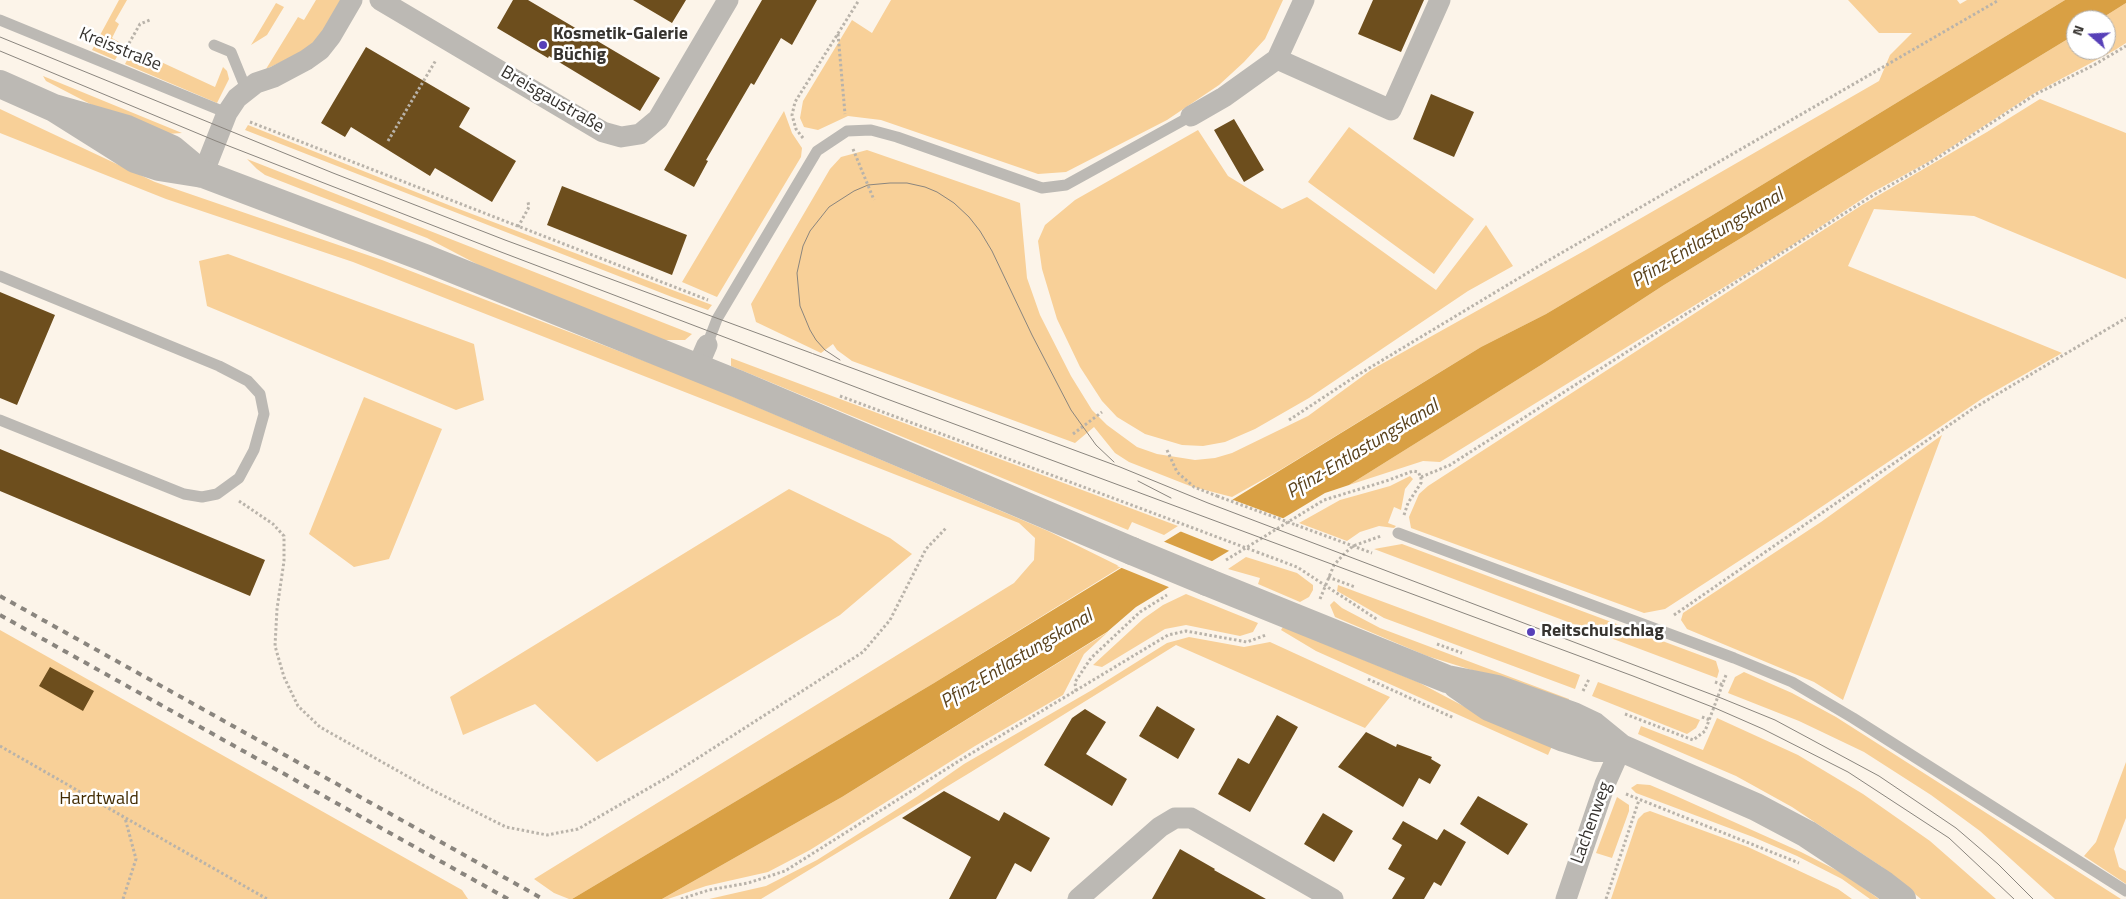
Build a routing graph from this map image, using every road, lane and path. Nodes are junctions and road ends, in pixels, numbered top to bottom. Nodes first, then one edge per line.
1 (352, 0) edge
2 (380, 0) edge
3 (728, 0) edge
4 (859, 0) edge
5 (1304, 0) edge
6 (1440, 0) edge
7 (1997, 1) edge
8 (0, 20) edge
9 (150, 20) dead end
10 (838, 34) junction
11 (448, 40) junction
12 (214, 45) dead end
13 (2126, 46) edge
14 (1277, 59) junction
15 (116, 68) junction
16 (0, 84) edge
17 (246, 89) junction
18 (227, 113) junction
19 (1190, 116) joint
20 (848, 131) junction
21 (388, 141) dead end
22 (818, 151) junction
23 (203, 174) junction
24 (874, 200) dead end
25 (528, 202) dead end
26 (518, 227) junction
27 (0, 276) edge
28 (725, 307) junction
29 (2126, 318) edge
30 (702, 357) junction
31 (840, 396) dead end
32 (1102, 412) dead end
33 (0, 420) edge
34 (1288, 420) dead end
35 (1073, 434) dead end
36 (1167, 450) dead end
37 (1422, 477) junction
38 (222, 490) junction
39 (947, 527) dead end
40 (1398, 533) junction
41 (1353, 546) junction
42 (1372, 553) dead end
43 (1224, 561) dead end
44 (1328, 577) junction
45 (1355, 587) dead end
46 (1173, 591) dead end
47 (1656, 630) junction
48 (1274, 637) dead end
49 (1734, 658) junction
50 (1365, 677) dead end
51 (1589, 679) dead end
52 (1715, 682) dead end
53 (1723, 685) junction
54 (1076, 691) junction
55 (1581, 697) dead end
56 (1702, 717) dead end
57 (1455, 718) dead end
58 (1639, 720) dead end
59 (1710, 720) junction
60 (0, 746) edge
61 (1622, 748) junction
62 (1605, 784) junction
63 (1640, 800) junction
64 (125, 818) junction
65 (1804, 866) dead end
66 (2126, 891) edge
67 (123, 899) edge
68 (267, 899) edge
69 (681, 899) edge
70 (1078, 899) edge
71 (1334, 899) edge
72 (1566, 899) edge
73 (1606, 899) edge
74 (1902, 899) edge

1 - 17 street
2 - 11 street, Breisgaustraße
3 - 11 street, Breisgaustraße
4 - 10 path
5 - 14 street
6 - 14 street
7 - 34 path
8 - 15 lane, Kreisstraße
9 - 15 path
10 - 20 path
10 - 22 path
11 - 21 path
12 - 17 lane
13 - 37 path
14 - 19 street
15 - 18 lane, Kreisstraße
16 - 23 street
17 - 18 street
18 - 23 street
18 - 26 path
19 - 20 lane
20 - 22 lane
20 - 24 path
22 - 28 lane
23 - 30 street
25 - 26 path
26 - 28 path
27 - 38 lane
28 - 30 lane
29 - 47 path
30 - 61 street, bridge
31 - 44 path, bridge
32 - 35 path
33 - 38 lane
36 - 41 path, bridge
37 - 40 path
37 - 43 path
38 - 39 path
40 - 41 path
40 - 47 lane
41 - 42 path
41 - 44 path
44 - 45 path
46 - 54 path
47 - 49 lane
48 - 54 path
49 - 53 path
49 - 66 lane
50 - 57 path
51 - 55 path
52 - 53 path
53 - 59 path
54 - 69 path
56 - 59 path
58 - 59 path
60 - 64 path
61 - 62 street, Lachenweg
61 - 74 street
62 - 63 path
62 - 72 street, Lachenweg
63 - 65 path
63 - 73 path
64 - 67 path
64 - 68 path
70 - 71 street

